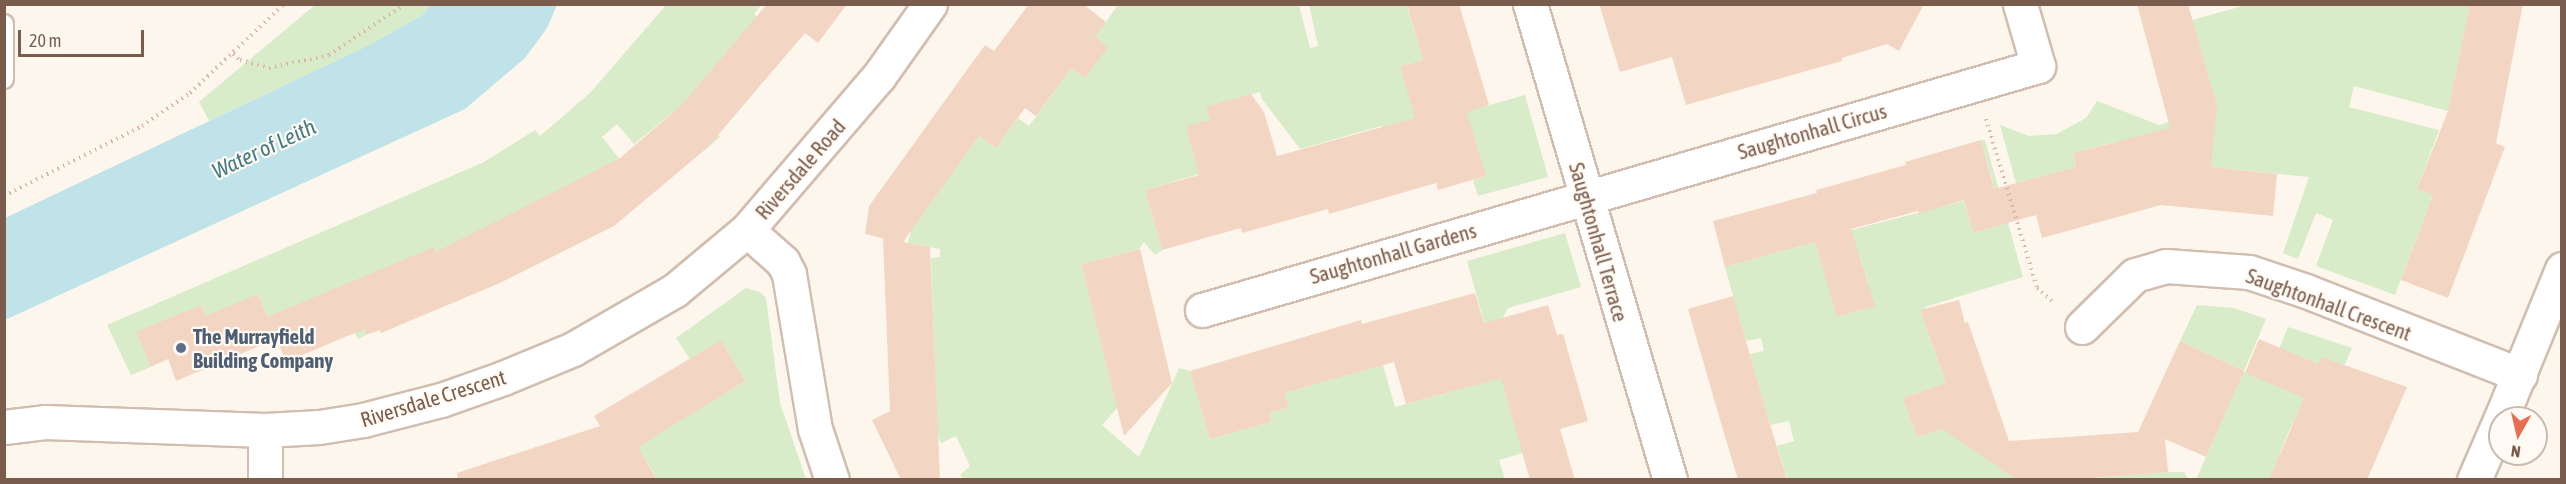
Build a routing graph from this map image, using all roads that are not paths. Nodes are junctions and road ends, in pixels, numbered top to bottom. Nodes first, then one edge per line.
1 (930, 4) edge
2 (1530, 4) edge
3 (2020, 4) edge
4 (4, 24) edge
5 (4, 80) edge
6 (1585, 197) junction
7 (747, 230) junction
8 (2562, 269) edge
9 (1202, 310) dead end
10 (2082, 327) road end
11 (2520, 375) junction
12 (2507, 406) edge
13 (4, 427) edge
14 (265, 430) junction
15 (2488, 448) edge
16 (265, 480) edge
17 (832, 480) edge
18 (1670, 480) edge
19 (2474, 480) edge

1 - 7 street, Riversdale Road
2 - 6 street, Saughtonhall Terrace
3 - 6 street, Saughtonhall Circus
4 - 5 lane
6 - 9 street, Saughtonhall Gardens
6 - 18 street, Saughtonhall Terrace
7 - 14 street, Riversdale Crescent
7 - 17 street, Riversdale Road
8 - 11 street
10 - 11 street, Saughtonhall Crescent
11 - 12 street
13 - 14 street, Riversdale Crescent
14 - 16 street
15 - 19 street

